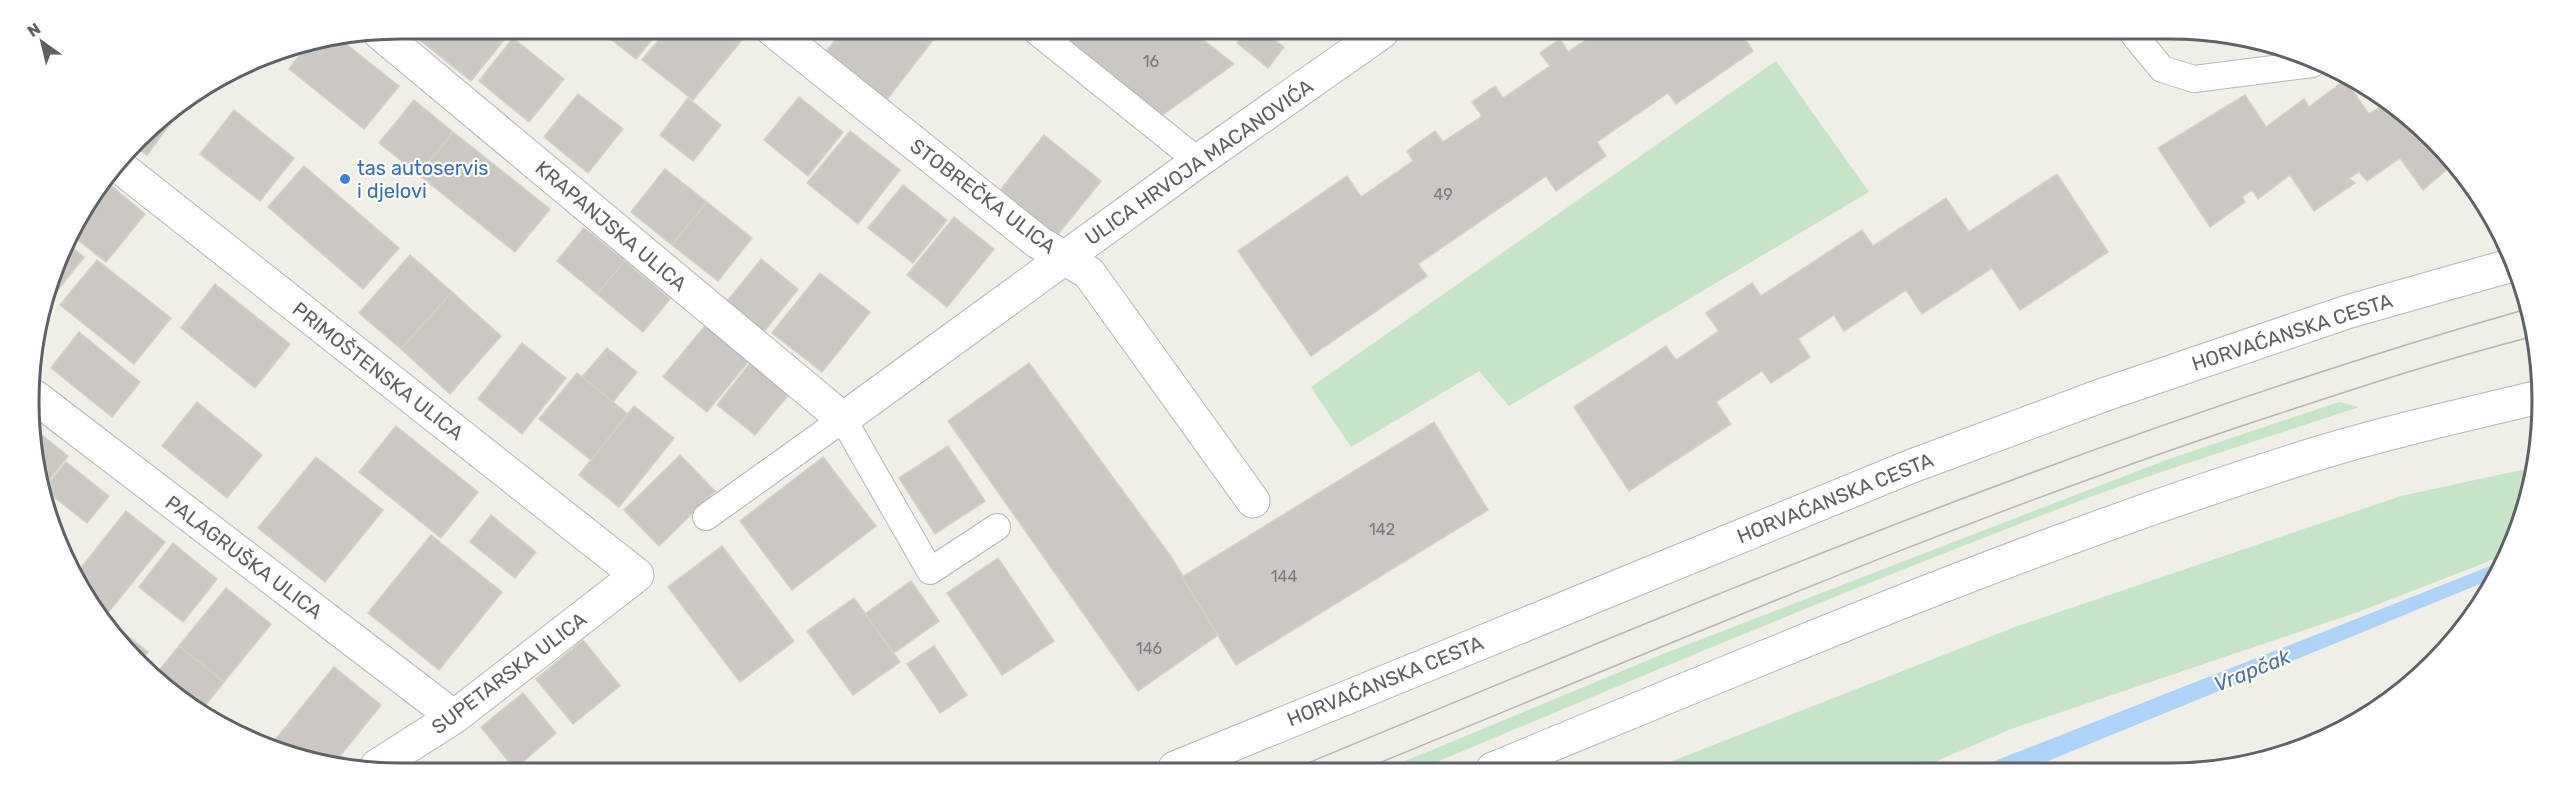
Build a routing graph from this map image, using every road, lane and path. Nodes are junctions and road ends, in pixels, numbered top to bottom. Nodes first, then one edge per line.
1 (784, 39) edge
2 (1046, 39) edge
3 (1372, 39) edge
4 (2137, 39) edge
5 (388, 40) edge
6 (2304, 65) edge
7 (1198, 161) junction
8 (123, 169) edge
9 (1065, 257) junction
10 (2506, 267) edge
11 (2532, 399) edge
12 (39, 401) edge
13 (843, 419) junction
14 (1253, 501) dead end
15 (706, 517) dead end
16 (997, 527) dead end
17 (637, 575) joint
18 (454, 717) junction
19 (383, 762) edge
20 (1187, 763) edge
21 (1508, 763) edge

1 - 9 street, STOBREČKA ULICA
2 - 7 lane
3 - 7 street, ULICA HRVOJA MACANOVIĆA
4 - 6 lane
5 - 13 street, KRAPANJSKA ULICA
7 - 9 street, ULICA HRVOJA MACANOVIĆA
8 - 17 street, PRIMOŠTENSKA ULICA
9 - 13 street, ULICA HRVOJA MACANOVIĆA
9 - 14 street, STOBREČKA ULICA
10 - 20 street, HORVAĆANSKA CESTA
11 - 21 street
12 - 18 street, PALAGRUŠKA ULICA
13 - 15 lane
13 - 16 lane
17 - 18 street, SUPETARSKA ULICA
18 - 19 street, SUPETARSKA ULICA

